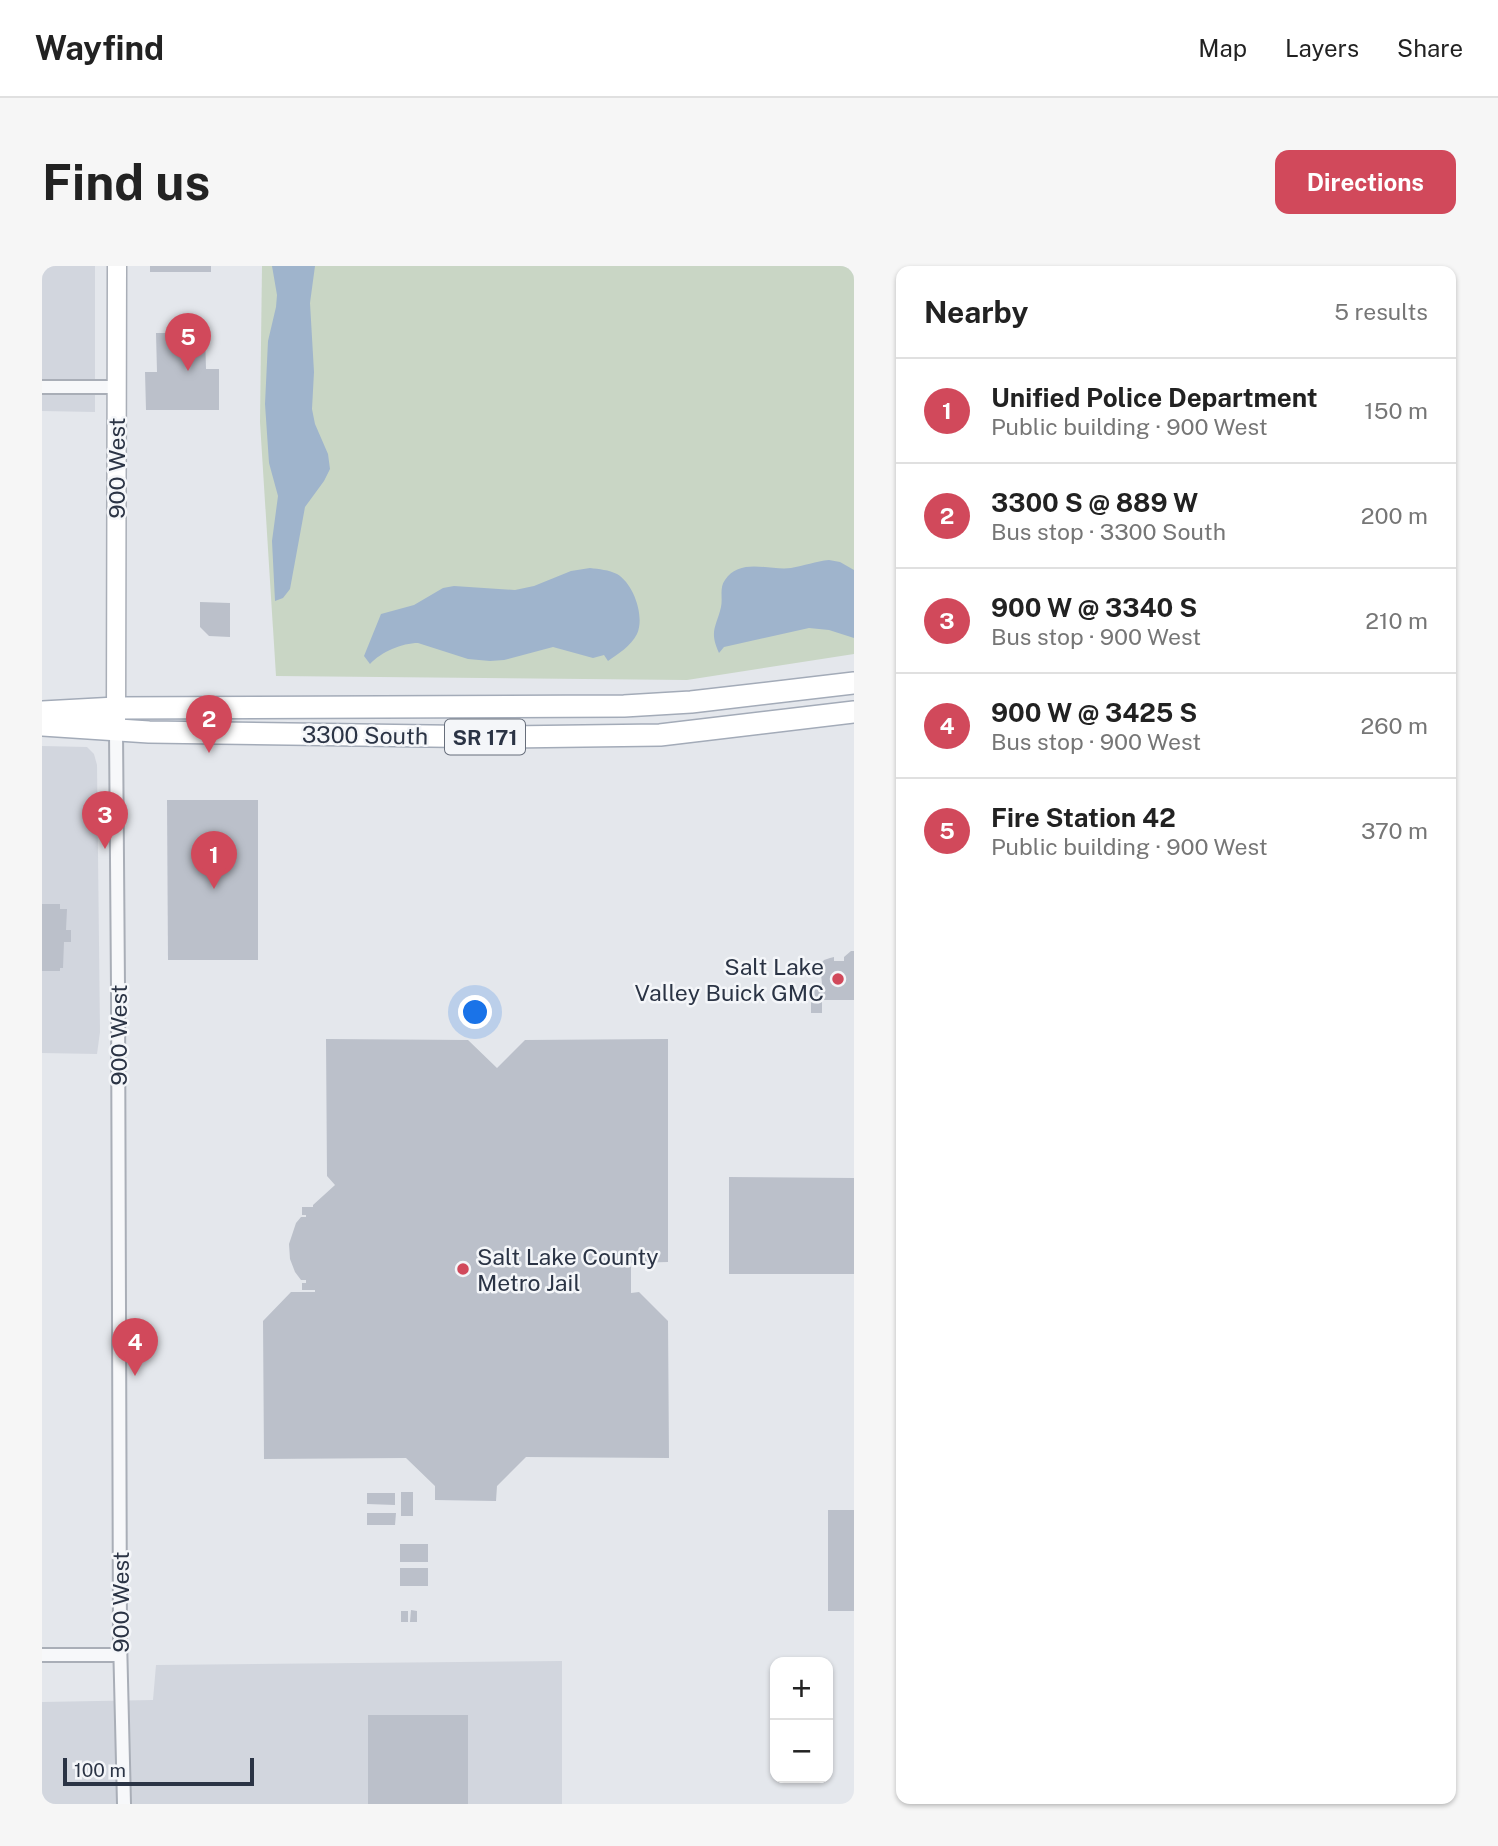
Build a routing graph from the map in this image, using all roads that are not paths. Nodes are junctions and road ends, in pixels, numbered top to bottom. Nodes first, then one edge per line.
1 (117, 266) edge
2 (42, 387) edge
3 (116, 387) junction
4 (854, 683) edge
5 (116, 708) junction
6 (42, 712) edge
7 (854, 712) edge
8 (42, 725) edge
9 (116, 731) junction
10 (42, 1655) edge
11 (120, 1655) junction
12 (124, 1804) edge

1 - 3 main road, 900 West
2 - 3 street
3 - 5 main road, 900 West
4 - 5 main road, 3300 South / SR 171
5 - 6 main road, 3300 South / SR 171
5 - 9 main road, 900 West
7 - 9 main road, 3300 South / SR 171
8 - 9 main road, 3300 South / SR 171
9 - 11 street, 900 West
10 - 11 street
11 - 12 street, 900 West

